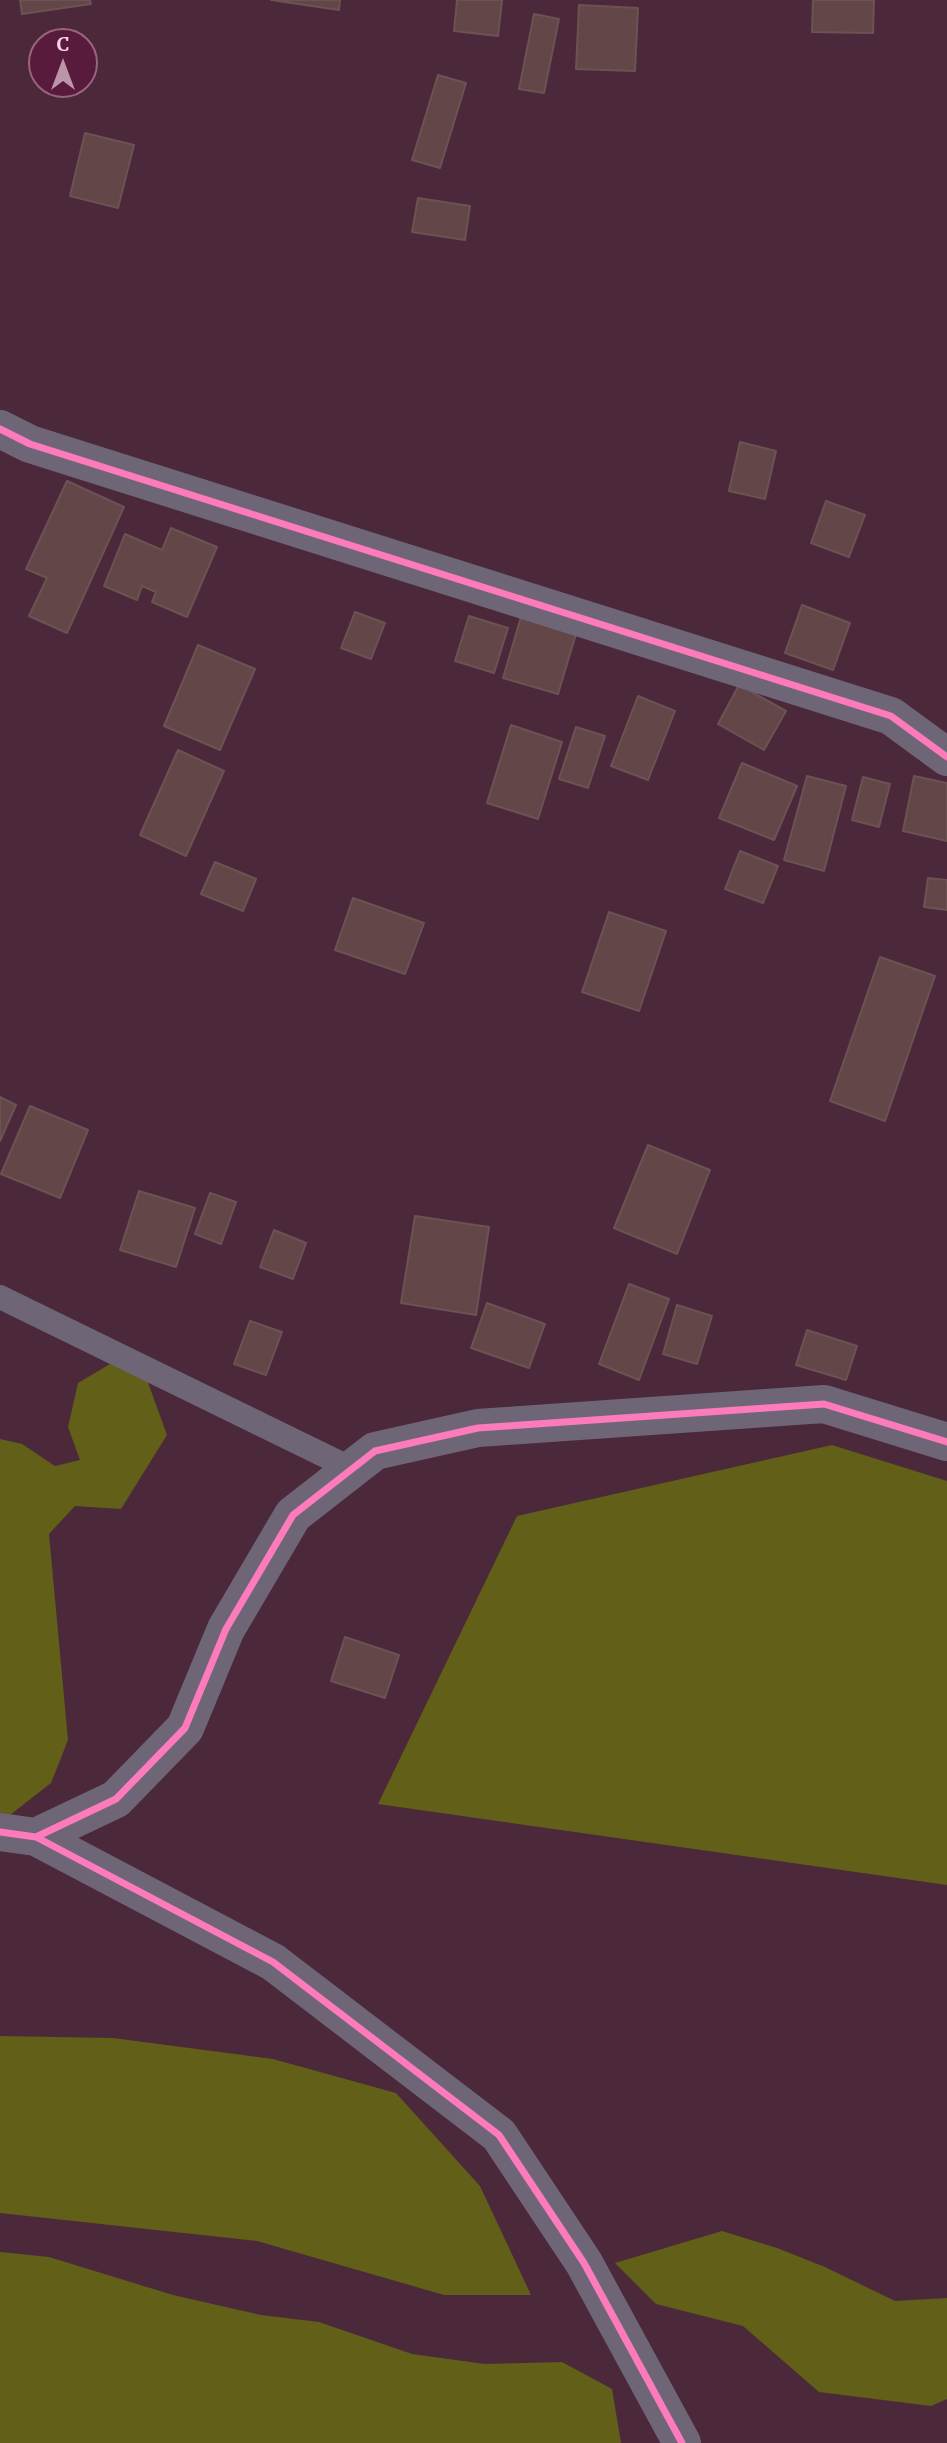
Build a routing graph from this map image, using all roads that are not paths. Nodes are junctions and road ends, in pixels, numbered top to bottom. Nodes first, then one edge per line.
1 (0, 429) edge
2 (947, 757) edge
3 (0, 1297) edge
4 (947, 1442) edge
5 (352, 1469) junction
6 (18, 1835) edge
7 (682, 2443) edge

1 - 2 street
3 - 5 lane
4 - 5 street
5 - 6 street
6 - 7 street

